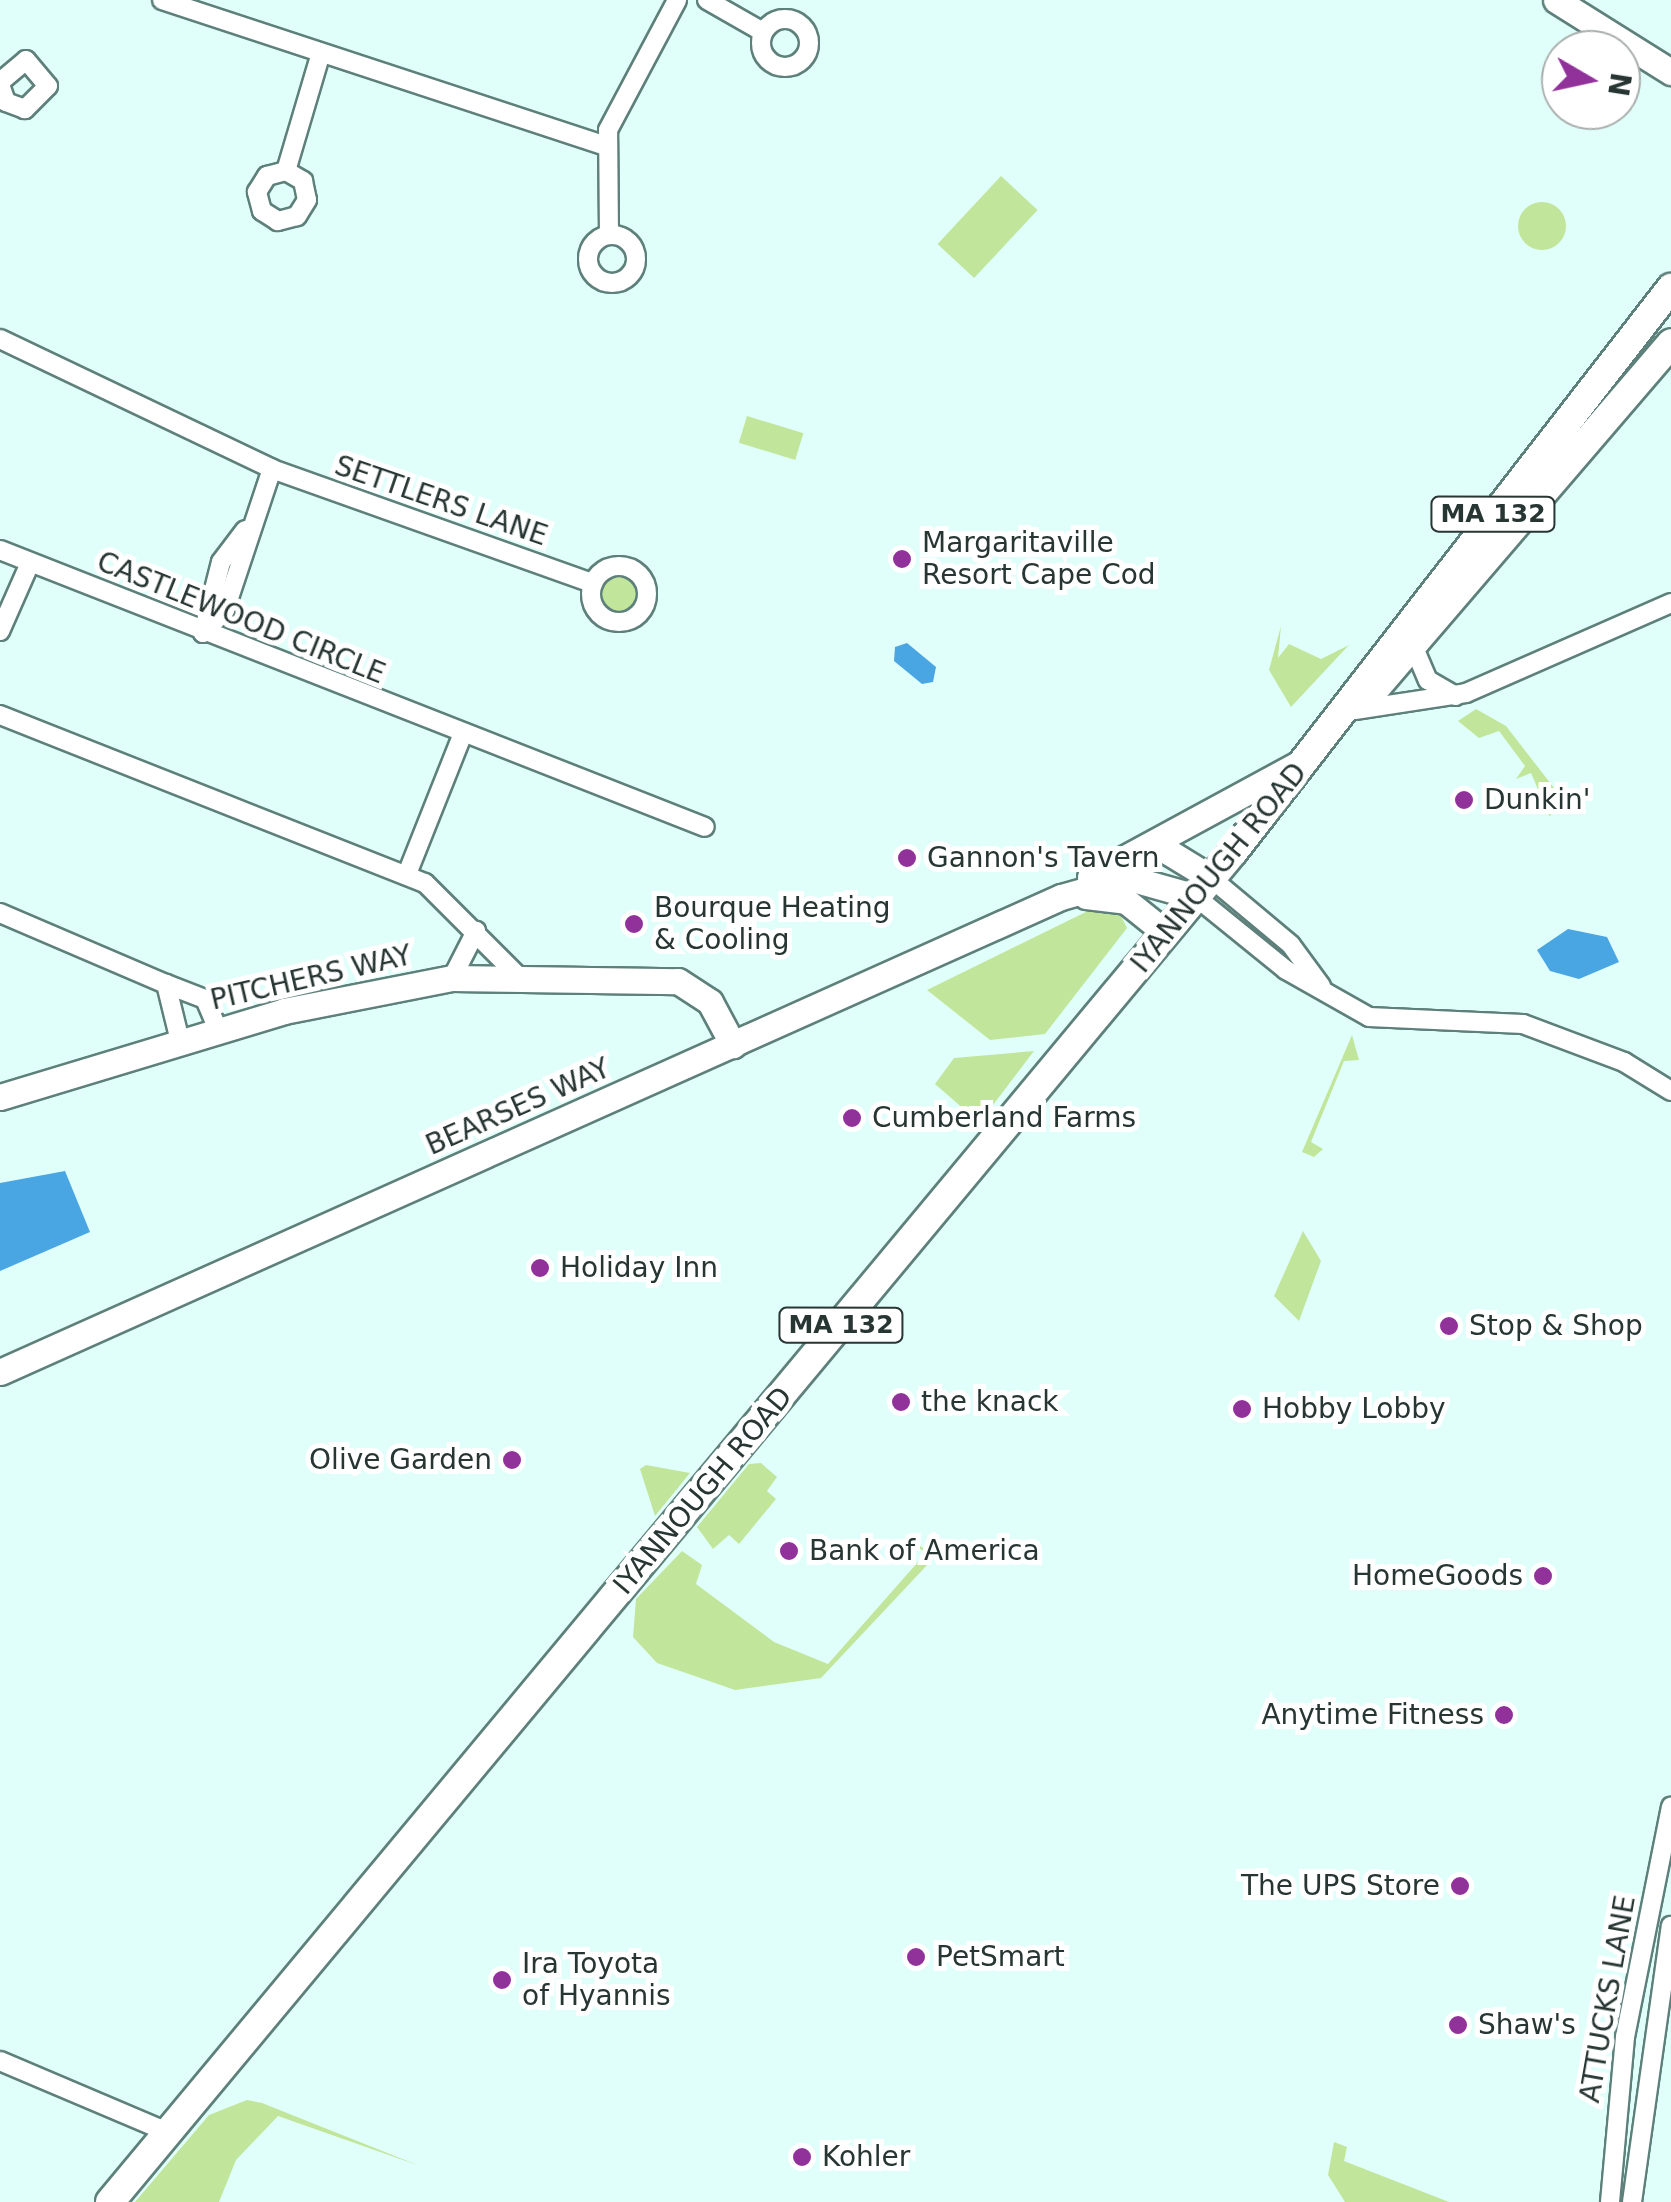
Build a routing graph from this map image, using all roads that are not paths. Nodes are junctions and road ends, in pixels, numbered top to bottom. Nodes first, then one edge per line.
1 (162, 0) edge
2 (677, 0) edge
3 (707, 0) edge
4 (1556, 0) edge
5 (764, 32) dead end
6 (320, 53) junction
7 (1671, 72) edge
8 (605, 146) junction
9 (286, 171) dead end
10 (609, 235) dead end
11 (1671, 288) edge
12 (0, 339) edge
13 (1671, 343) edge
14 (272, 469) junction
15 (0, 550) edge
16 (30, 562) junction
17 (593, 583) dead end
18 (1671, 603) edge
19 (0, 631) edge
20 (203, 633) junction
21 (1415, 650) junction
22 (1456, 696) junction
23 (1354, 710) junction
24 (0, 715) edge
25 (462, 736) junction
26 (1315, 751) junction
27 (705, 827) dead end
28 (1157, 844) junction
29 (407, 874) junction
30 (1204, 888) junction
31 (1061, 897) junction
32 (0, 913) edge
33 (476, 931) junction
34 (1166, 933) junction
35 (517, 975) junction
36 (452, 978) junction
37 (166, 984) junction
38 (218, 1030) junction
39 (180, 1041) junction
40 (732, 1045) junction
41 (1671, 1091) edge
42 (0, 1097) edge
43 (0, 1372) edge
44 (1671, 1808) edge
45 (1671, 1926) edge
46 (0, 2061) edge
47 (170, 2133) junction
48 (115, 2199) edge
49 (1610, 2202) edge
50 (1632, 2202) edge

1 - 6 street
2 - 8 street
3 - 5 street
4 - 7 main road
6 - 8 street
6 - 9 street
8 - 10 street
11 - 26 main road, IYANNOUGH ROAD / MA 132
12 - 14 street, SETTLERS LANE
13 - 21 main road, IYANNOUGH ROAD / MA 132
14 - 17 street, SETTLERS LANE
14 - 20 street
15 - 16 street, CASTLEWOOD CIRCLE
16 - 19 street
16 - 20 street, CASTLEWOOD CIRCLE
18 - 22 street
20 - 25 street, CASTLEWOOD CIRCLE
21 - 22 street
21 - 23 main road, IYANNOUGH ROAD / MA 132
22 - 23 street
23 - 26 main road, IYANNOUGH ROAD / MA 132
24 - 29 street
25 - 27 street, CASTLEWOOD CIRCLE
25 - 29 street
26 - 28 main road
26 - 30 main road, IYANNOUGH ROAD / MA 132
28 - 30 main road, BEARSES WAY
28 - 31 main road, BEARSES WAY
29 - 33 street
30 - 31 main road, BEARSES WAY
30 - 34 main road, IYANNOUGH ROAD / MA 132
30 - 41 street, BEARSES WAY
31 - 34 main road
31 - 40 main road, BEARSES WAY
32 - 37 street
33 - 35 street
33 - 36 street
34 - 47 main road, IYANNOUGH ROAD / MA 132
35 - 36 main road, PITCHERS WAY
35 - 40 main road, PITCHERS WAY
36 - 38 main road, PITCHERS WAY
37 - 38 street
37 - 39 street
38 - 39 main road, PITCHERS WAY
39 - 42 main road, PITCHERS WAY
40 - 43 main road, BEARSES WAY
44 - 49 street, ATTUCKS LANE
45 - 50 street, ATTUCKS LANE
46 - 47 street
47 - 48 main road, IYANNOUGH ROAD / MA 132

